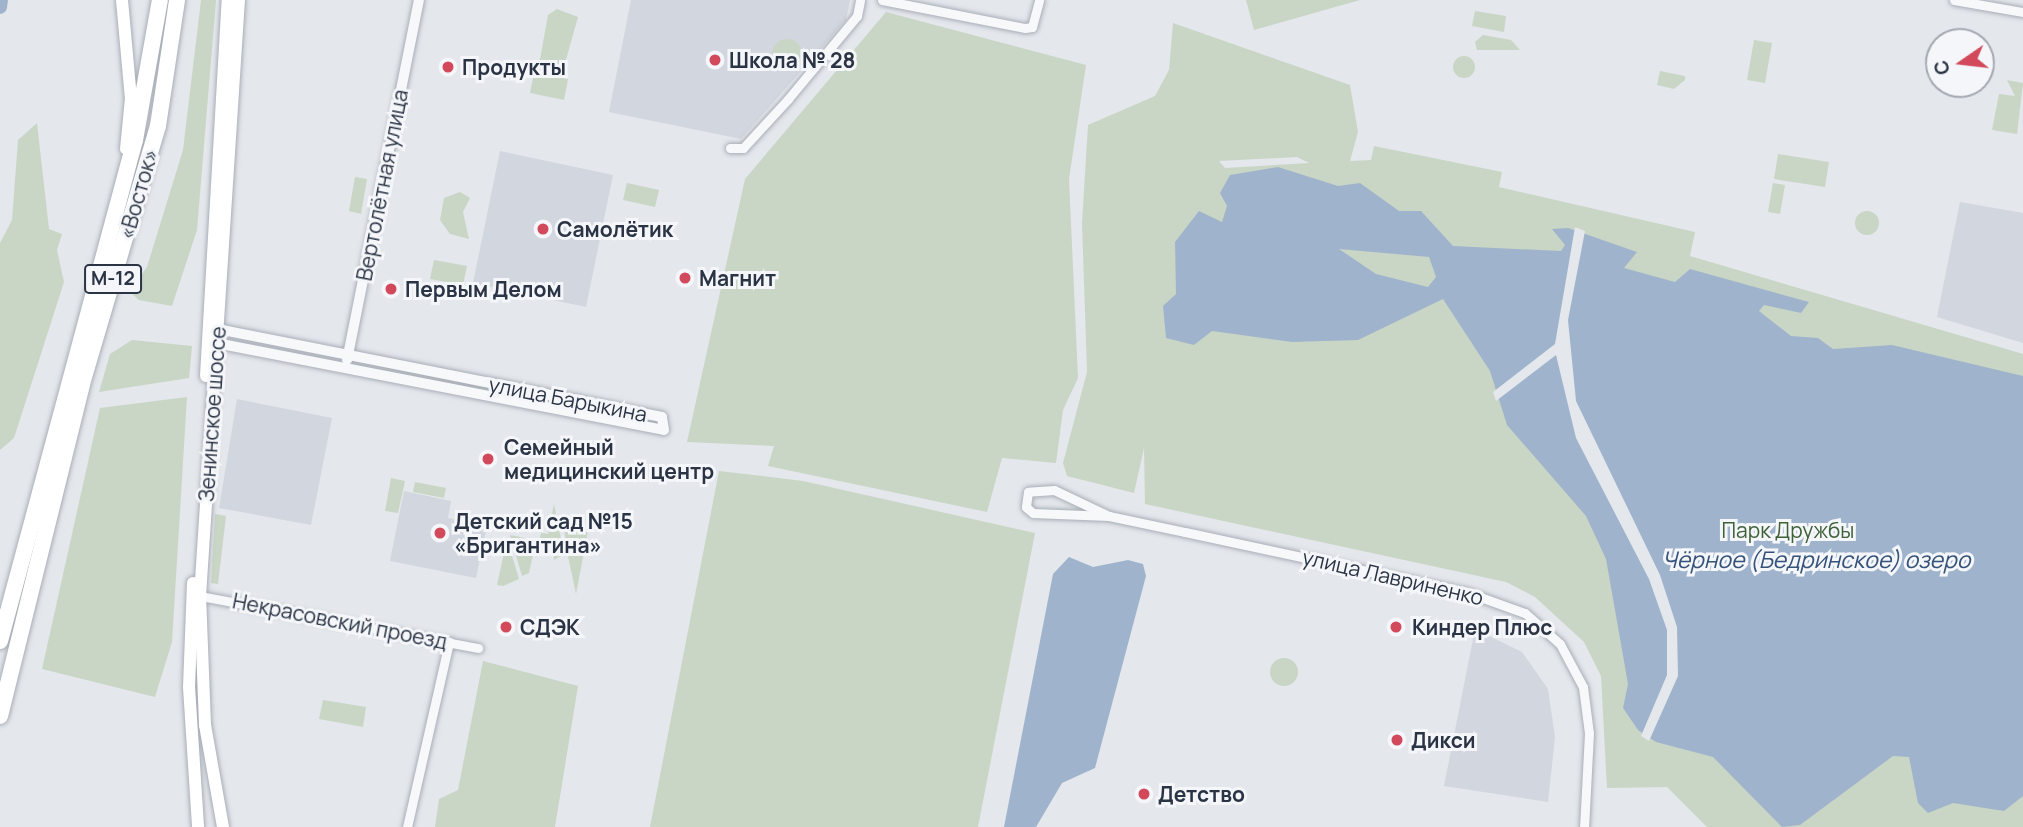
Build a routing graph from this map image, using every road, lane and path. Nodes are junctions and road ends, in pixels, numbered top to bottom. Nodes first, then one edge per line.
1 (122, 0) edge
2 (160, 0) edge
3 (177, 0) edge
4 (229, 0) edge
5 (239, 0) edge
6 (419, 0) edge
7 (860, 0) edge
8 (883, 0) edge
9 (1038, 0) edge
10 (1954, 0) edge
11 (2023, 12) edge
12 (730, 148) dead end
13 (121, 188) junction
14 (213, 328) junction
15 (212, 342) junction
16 (348, 356) junction
17 (345, 370) junction
18 (1109, 516) junction
19 (200, 596) junction
20 (0, 641) edge
21 (449, 642) junction
22 (478, 648) dead end
23 (0, 716) edge
24 (198, 827) edge
25 (223, 827) edge
26 (407, 827) edge
27 (1584, 827) edge

1 - 13 main road
2 - 13 highway, «Восток» / М-12
3 - 23 highway, «Восток» / М-12
4 - 14 main road
5 - 14 main road, Зенинское шоссе
6 - 16 street, Вертолётная улица
7 - 12 street
8 - 9 street
10 - 11 street
13 - 20 highway, «Восток» / М-12
14 - 15 main road, Зенинское шоссе
14 - 16 street, улица Барыкина
15 - 17 street, улица Барыкина
15 - 19 main road, Зенинское шоссе
15 - 24 main road, Зенинское шоссе
16 - 17 street, Вертолётная улица
16 - 17 street, улица Барыкина
18 - 18 street
18 - 27 street, улица Лавриненко
19 - 21 street, Некрасовский проезд
19 - 25 main road, Зенинское шоссе
21 - 22 street, Некрасовский проезд
21 - 26 street

